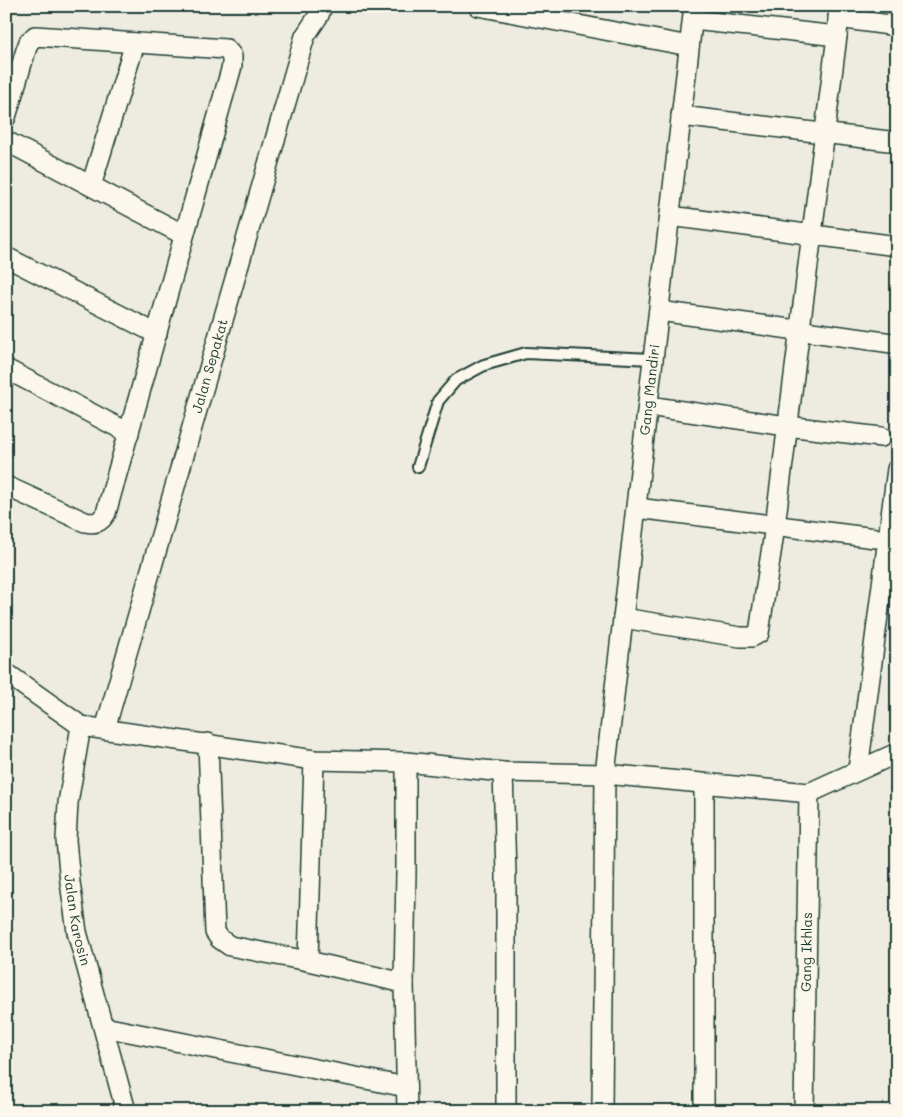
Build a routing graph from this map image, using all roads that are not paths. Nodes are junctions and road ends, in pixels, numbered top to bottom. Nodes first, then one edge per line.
1 (322, 6) edge
2 (478, 6) edge
3 (693, 13) edge
4 (838, 20) edge
5 (897, 26) edge
6 (135, 43) junction
7 (689, 46) junction
8 (682, 116) junction
9 (6, 117) edge
10 (824, 133) junction
11 (6, 140) edge
12 (897, 142) edge
13 (91, 186) junction
14 (670, 216) junction
15 (812, 234) junction
16 (184, 235) junction
17 (897, 246) edge
18 (6, 257) edge
19 (659, 310) junction
20 (800, 331) junction
21 (157, 334) junction
22 (892, 343) dead end
23 (652, 359) junction
24 (6, 369) edge
25 (648, 406) junction
26 (787, 426) junction
27 (129, 433) junction
28 (881, 437) dead end
29 (418, 467) dead end
30 (897, 469) edge
31 (6, 486) edge
32 (637, 508) junction
33 (775, 526) junction
34 (886, 547) edge
35 (623, 618) junction
36 (6, 673) edge
37 (82, 726) junction
38 (105, 729) junction
39 (208, 743) junction
40 (897, 753) edge
41 (314, 760) junction
42 (406, 762) junction
43 (858, 770) junction
44 (504, 772) junction
45 (605, 774) junction
46 (704, 784) junction
47 (808, 793) junction
48 (308, 961) junction
49 (404, 983) junction
50 (104, 1026) junction
51 (406, 1087) junction
52 (126, 1111) edge
53 (407, 1111) edge
54 (506, 1111) edge
55 (602, 1111) edge
56 (704, 1111) edge
57 (804, 1111) edge

1 - 38 street, Jalan Sepakat
2 - 7 street
3 - 4 street
3 - 7 street, Gang Mandiri
4 - 5 street
4 - 10 street
6 - 9 street
6 - 13 street
6 - 16 street
7 - 8 street, Gang Mandiri
8 - 10 street
8 - 14 street, Gang Mandiri
10 - 12 street
10 - 15 street
11 - 13 street
13 - 16 street
14 - 15 street
14 - 19 street, Gang Mandiri
15 - 17 street
15 - 20 street
16 - 21 street
18 - 21 street
19 - 20 street
19 - 23 street, Gang Mandiri
20 - 22 street
20 - 26 street
21 - 27 street
23 - 25 street, Gang Mandiri
23 - 29 lane
24 - 27 street
25 - 26 street
25 - 32 street, Gang Mandiri
26 - 28 street
26 - 33 street
27 - 31 street
30 - 34 street
32 - 33 street
32 - 35 street, Gang Mandiri
33 - 34 street
33 - 35 street
34 - 43 street
35 - 45 street, Gang Mandiri
36 - 37 street
37 - 38 street
37 - 50 street, Jalan Karosin
38 - 39 street
39 - 41 street
39 - 48 street
40 - 43 street
41 - 42 street
41 - 48 street
42 - 44 street
42 - 49 street
43 - 47 street
44 - 45 street
44 - 54 street
45 - 46 street
45 - 55 street, Gang Mandiri
46 - 47 street
46 - 56 street
47 - 57 street, Gang Ikhlas
48 - 49 street
49 - 51 street
50 - 51 street
50 - 52 street, Jalan Karosin
51 - 53 street

